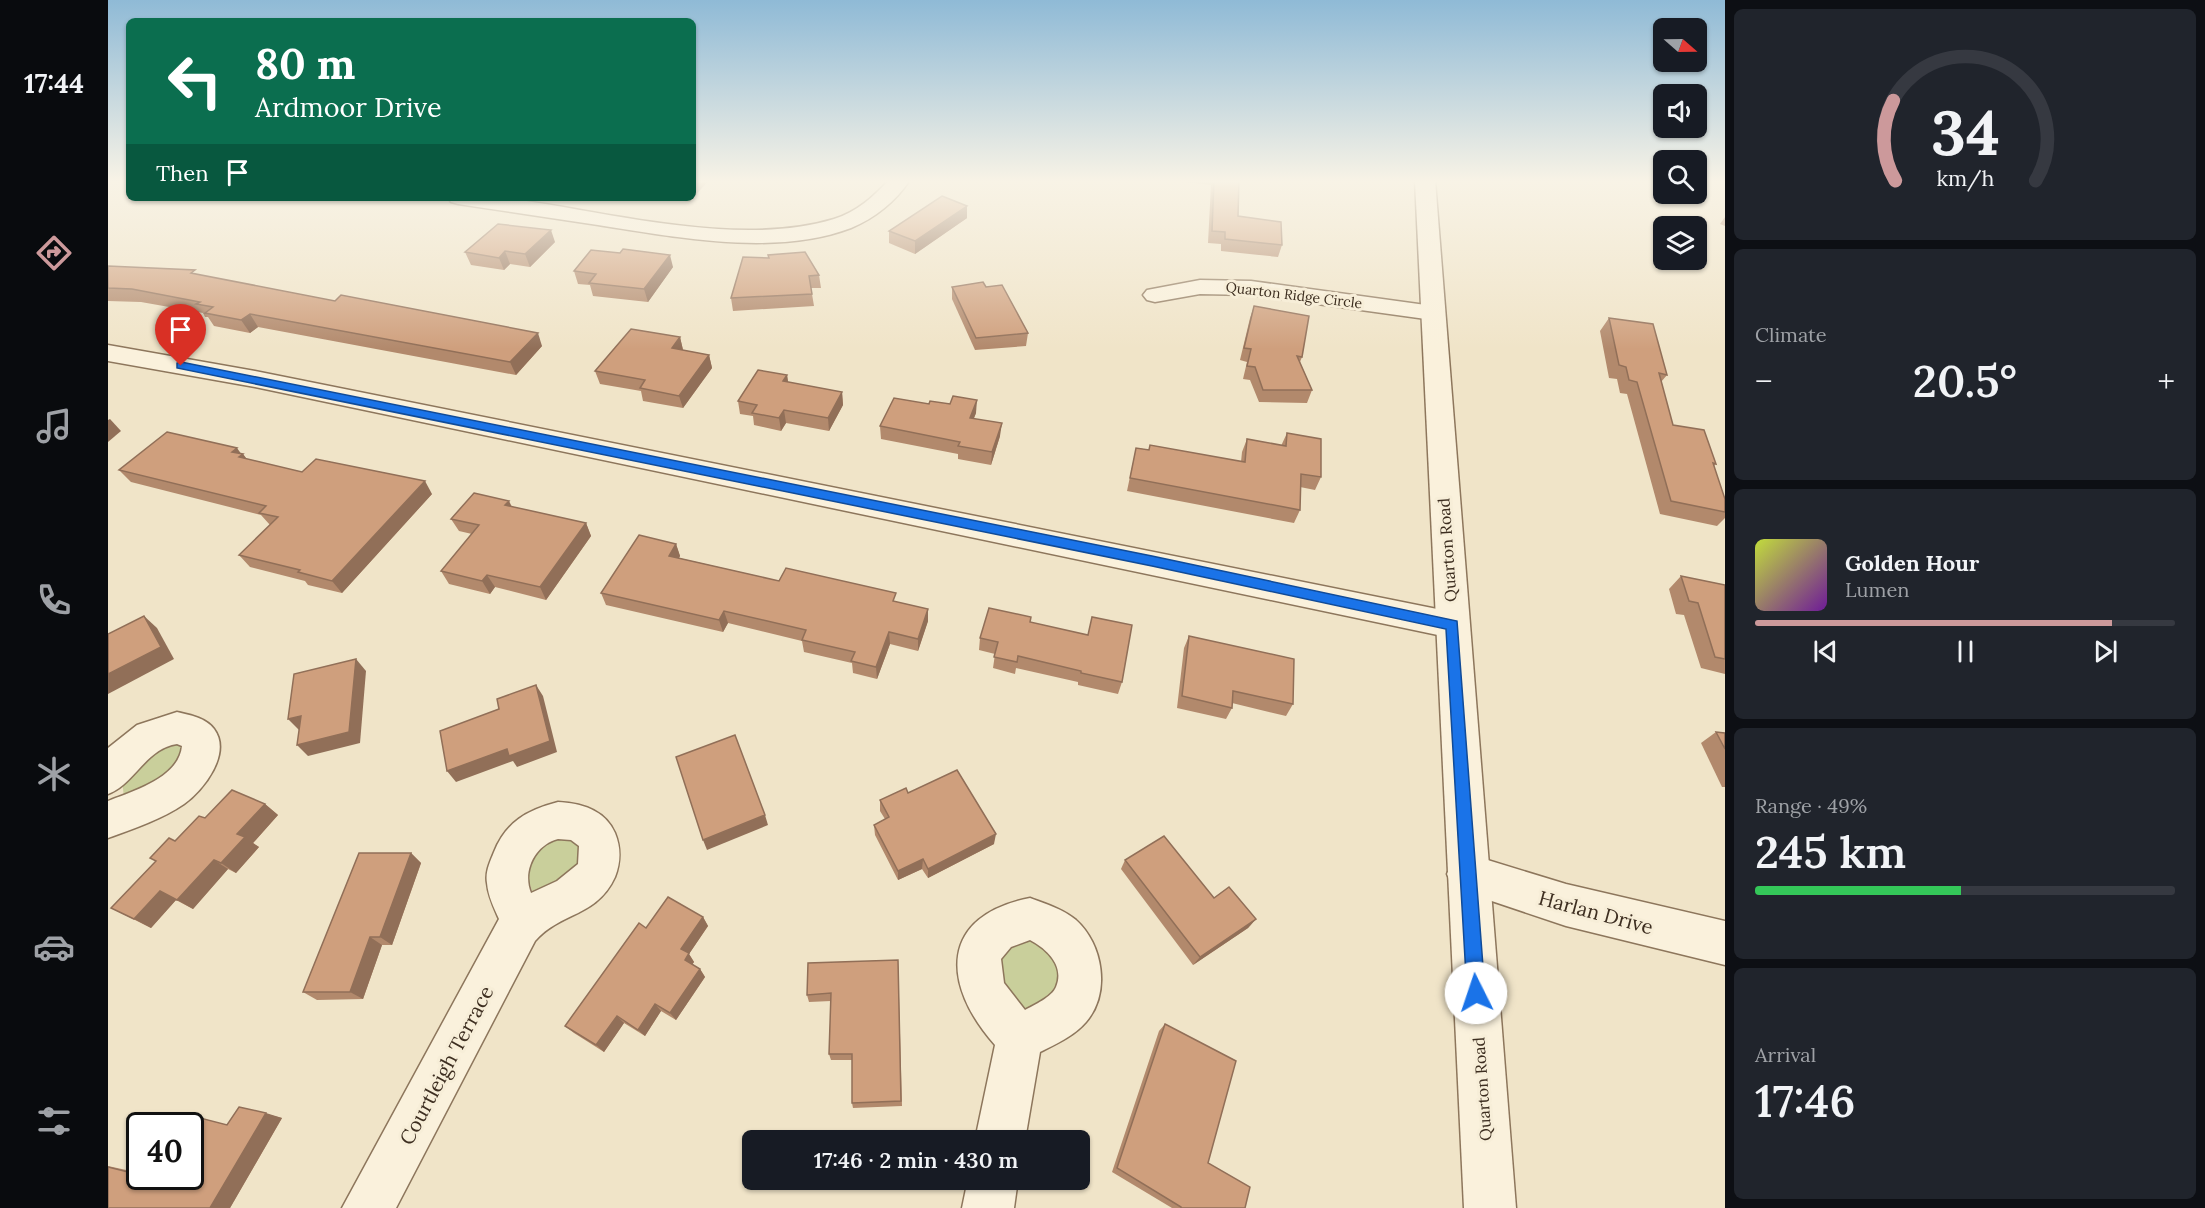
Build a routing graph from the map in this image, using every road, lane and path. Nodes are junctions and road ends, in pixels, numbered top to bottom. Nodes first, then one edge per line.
1 (1428, 236) edge
2 (1155, 295) dead end
3 (1433, 313) junction
4 (108, 353) edge
5 (1452, 625) junction
6 (108, 777) edge
7 (108, 820) edge
8 (1468, 874) junction
9 (523, 921) dead end
10 (1725, 943) edge
11 (1019, 1038) dead end
12 (1002, 1130) edge
13 (991, 1190) edge
14 (368, 1208) edge
15 (988, 1208) edge
16 (1490, 1208) edge

1 - 3 street, Quarton Road
2 - 3 street, Quarton Ridge Circle
3 - 5 street, Quarton Road
4 - 5 street
5 - 8 street, Quarton Road
6 - 7 street
8 - 10 street, Harlan Drive
8 - 16 street, Quarton Road
9 - 14 street, Courtleigh Terrace
11 - 12 street
13 - 15 street

